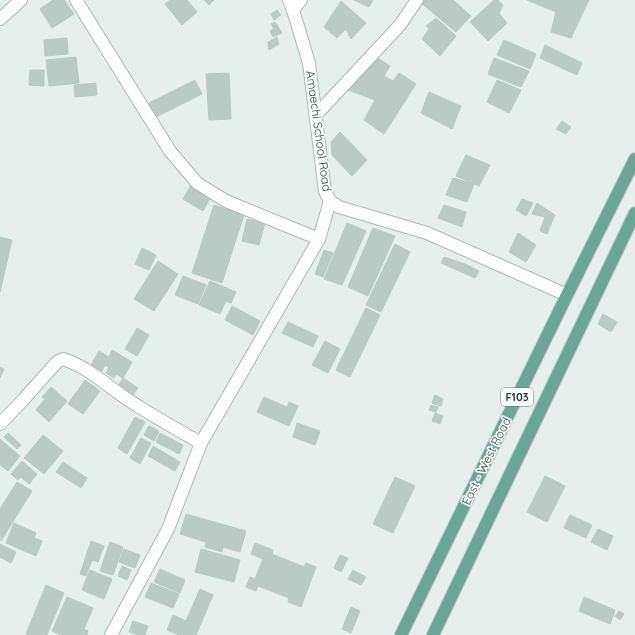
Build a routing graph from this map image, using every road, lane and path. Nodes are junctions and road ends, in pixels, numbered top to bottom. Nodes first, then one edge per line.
1 (21, 0) edge
2 (76, 0) edge
3 (301, 0) edge
4 (416, 0) edge
5 (291, 5) edge
6 (0, 19) edge
7 (316, 115) junction
8 (635, 159) edge
9 (330, 201) junction
10 (635, 213) edge
11 (631, 234) edge
12 (319, 239) junction
13 (566, 294) junction
14 (0, 424) edge
15 (201, 443) junction
16 (111, 635) edge
17 (401, 635) edge
18 (433, 635) edge

1 - 6 street
2 - 12 street
3 - 5 street
4 - 7 street
5 - 7 street, Amaechi School Road
7 - 9 street, Amaechi School Road
8 - 13 main road, East - West Road / F103
9 - 12 street
9 - 13 street, Amaechi School Road
10 - 11 main road, F103
11 - 18 main road, F103
12 - 15 street
13 - 17 main road, East - West Road / F103
14 - 15 street
15 - 16 street

